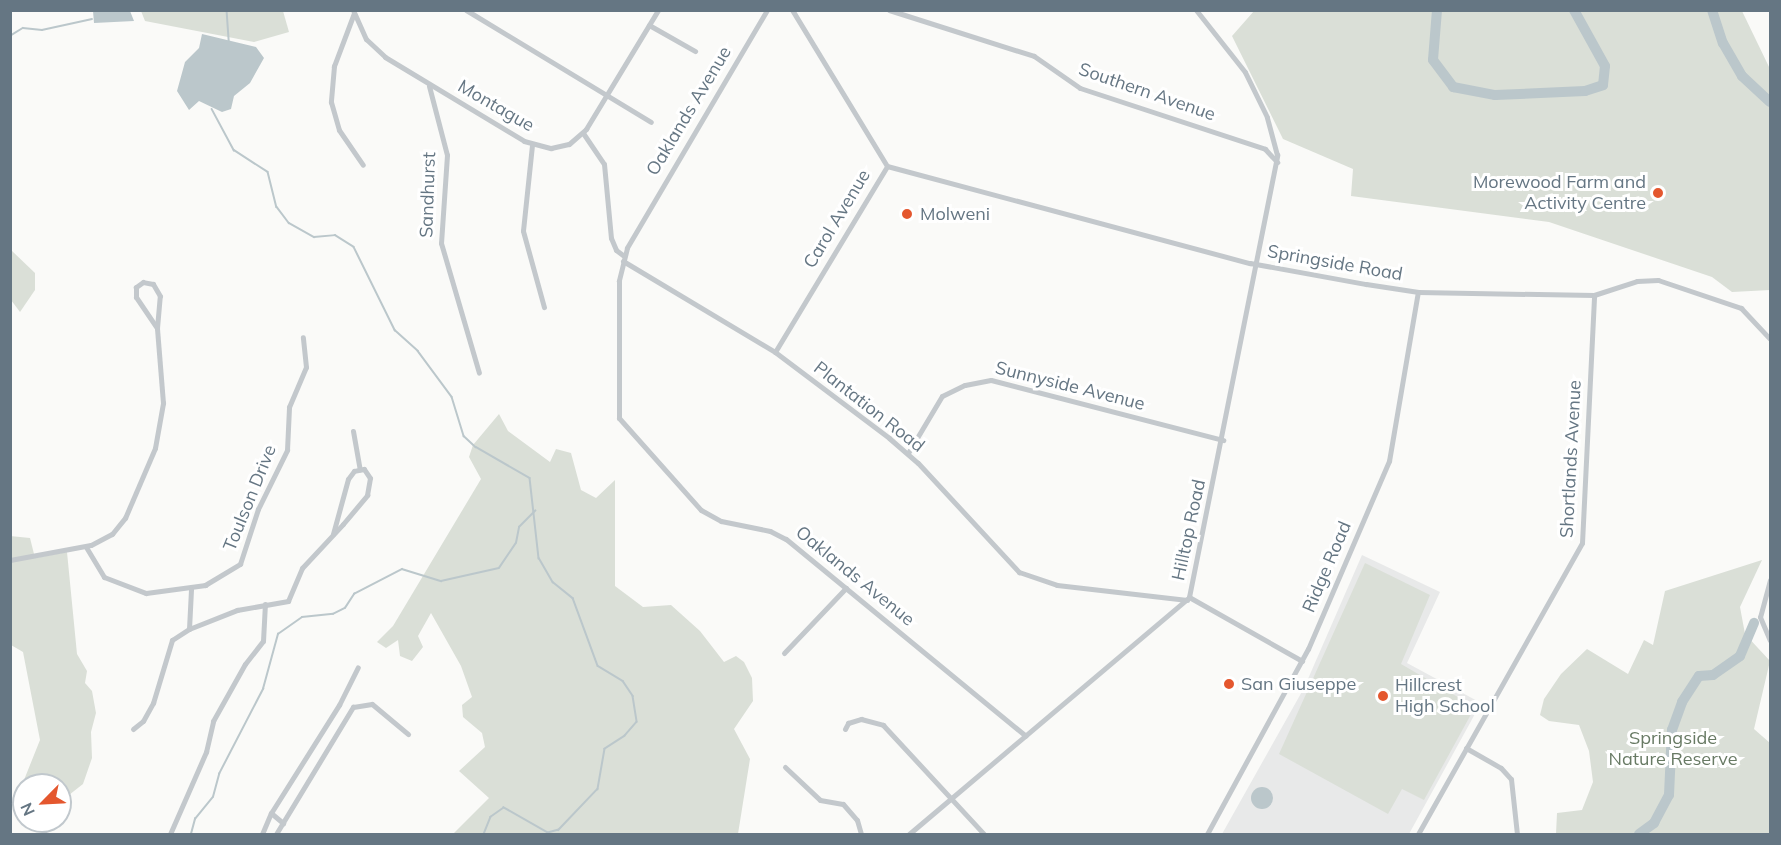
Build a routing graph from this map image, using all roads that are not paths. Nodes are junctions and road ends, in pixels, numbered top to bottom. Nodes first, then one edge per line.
1 (466, 10) edge
2 (658, 10) edge
3 (767, 10) edge
4 (792, 10) edge
5 (889, 10) edge
6 (1196, 10) edge
7 (353, 12) edge
8 (649, 25) junction
9 (695, 51) dead end
10 (429, 87) junction
11 (607, 94) junction
12 (651, 122) dead end
13 (583, 133) junction
14 (1276, 144) junction
15 (532, 145) junction
16 (1264, 149) junction
17 (1277, 162) junction
18 (363, 165) dead end
19 (886, 166) junction
20 (623, 258) junction
21 (1257, 264) junction
22 (1418, 292) junction
23 (1594, 295) junction
24 (544, 307) dead end
25 (157, 328) junction
26 (303, 337) dead end
27 (1770, 339) edge
28 (775, 352) junction
29 (479, 373) dead end
30 (353, 431) dead end
31 (1222, 440) junction
32 (908, 453) junction
33 (360, 469) junction
34 (333, 534) junction
35 (86, 546) junction
36 (10, 560) edge
37 (1770, 580) edge
38 (846, 588) junction
39 (191, 589) junction
40 (1188, 598) junction
41 (265, 604) junction
42 (189, 629) junction
43 (1770, 640) edge
44 (784, 653) dead end
45 (1302, 661) junction
46 (358, 667) dead end
47 (133, 729) dead end
48 (845, 729) dead end
49 (408, 734) dead end
50 (1026, 736) junction
51 (1466, 748) junction
52 (785, 767) dead end
53 (951, 799) junction
54 (271, 813) junction
55 (283, 823) junction
56 (170, 834) edge
57 (262, 834) edge
58 (276, 834) edge
59 (861, 834) edge
60 (909, 834) edge
61 (984, 834) edge
62 (1207, 834) edge
63 (1419, 834) edge
64 (1517, 834) edge

1 - 11 street
2 - 8 street, Montague
3 - 20 street, Oaklands Avenue
4 - 19 street, Carol Avenue
5 - 16 street, Southern Avenue
6 - 14 street
7 - 10 street, Montague
7 - 18 street
8 - 9 street
8 - 11 street, Montague
10 - 15 street, Montague
10 - 29 street, Sandhurst
11 - 12 street
11 - 13 street, Montague
13 - 15 street, Montague
13 - 20 street
14 - 16 street
14 - 17 street, Hilltop Road
15 - 24 street
16 - 17 street, Southern Avenue
17 - 21 street, Hilltop Road
19 - 21 street, Springside Road
19 - 28 street, Carol Avenue
20 - 28 street, Plantation Road
20 - 38 street, Oaklands Avenue
21 - 22 street, Springside Road
21 - 31 street, Hilltop Road
22 - 23 street, Springside Road
22 - 45 street, Ridge Road
23 - 27 street, Springside Road
23 - 51 street, Shortlands Avenue
25 - 25 street
25 - 35 street
26 - 39 street, Toulson Drive
28 - 32 street, Plantation Road
30 - 33 street
31 - 32 street, Sunnyside Avenue
31 - 40 street, Hilltop Road
32 - 40 street, Plantation Road
33 - 34 street
33 - 34 street
34 - 41 street
35 - 36 street
35 - 39 street, Toulson Drive
37 - 43 street
38 - 44 street
38 - 50 street, Oaklands Avenue
39 - 42 street
40 - 45 street, Plantation Road
40 - 50 street, Hilltop Road
41 - 42 street
41 - 56 street
42 - 47 street
45 - 62 street, Ridge Road
46 - 54 street
48 - 53 street
49 - 55 street
50 - 53 street, Hilltop Road
51 - 63 street, Shortlands Avenue
51 - 64 street
52 - 59 street
53 - 60 street, Hilltop Road
53 - 61 street
54 - 55 street
54 - 57 street
55 - 58 street

